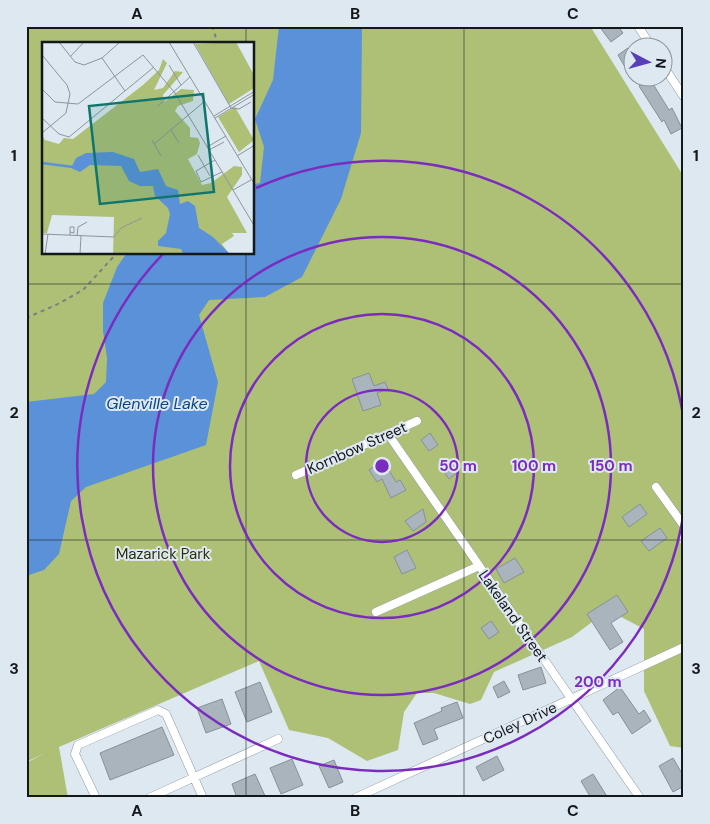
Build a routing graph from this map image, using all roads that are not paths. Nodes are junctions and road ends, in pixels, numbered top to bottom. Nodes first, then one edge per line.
1 (638, 26) edge
2 (646, 38) edge
3 (672, 79) edge
4 (684, 97) edge
5 (417, 421) dead end
6 (388, 434) junction
7 (296, 475) dead end
8 (656, 487) dead end
9 (684, 526) edge
10 (479, 566) junction
11 (376, 612) dead end
12 (684, 647) edge
13 (571, 699) junction
14 (278, 739) dead end
15 (193, 777) junction
16 (96, 798) edge
17 (149, 798) edge
18 (203, 798) edge
19 (355, 798) edge
20 (640, 798) edge

1 - 2 street
3 - 4 street
5 - 6 street, Kornbow Street
6 - 7 street, Kornbow Street
6 - 10 street, Lakeland Street
8 - 9 street
10 - 11 street
10 - 13 street, Lakeland Street
12 - 13 street, Coley Drive
13 - 19 street, Coley Drive
13 - 20 street, Lakeland Street
14 - 15 street
15 - 16 street
15 - 17 street
15 - 18 street

